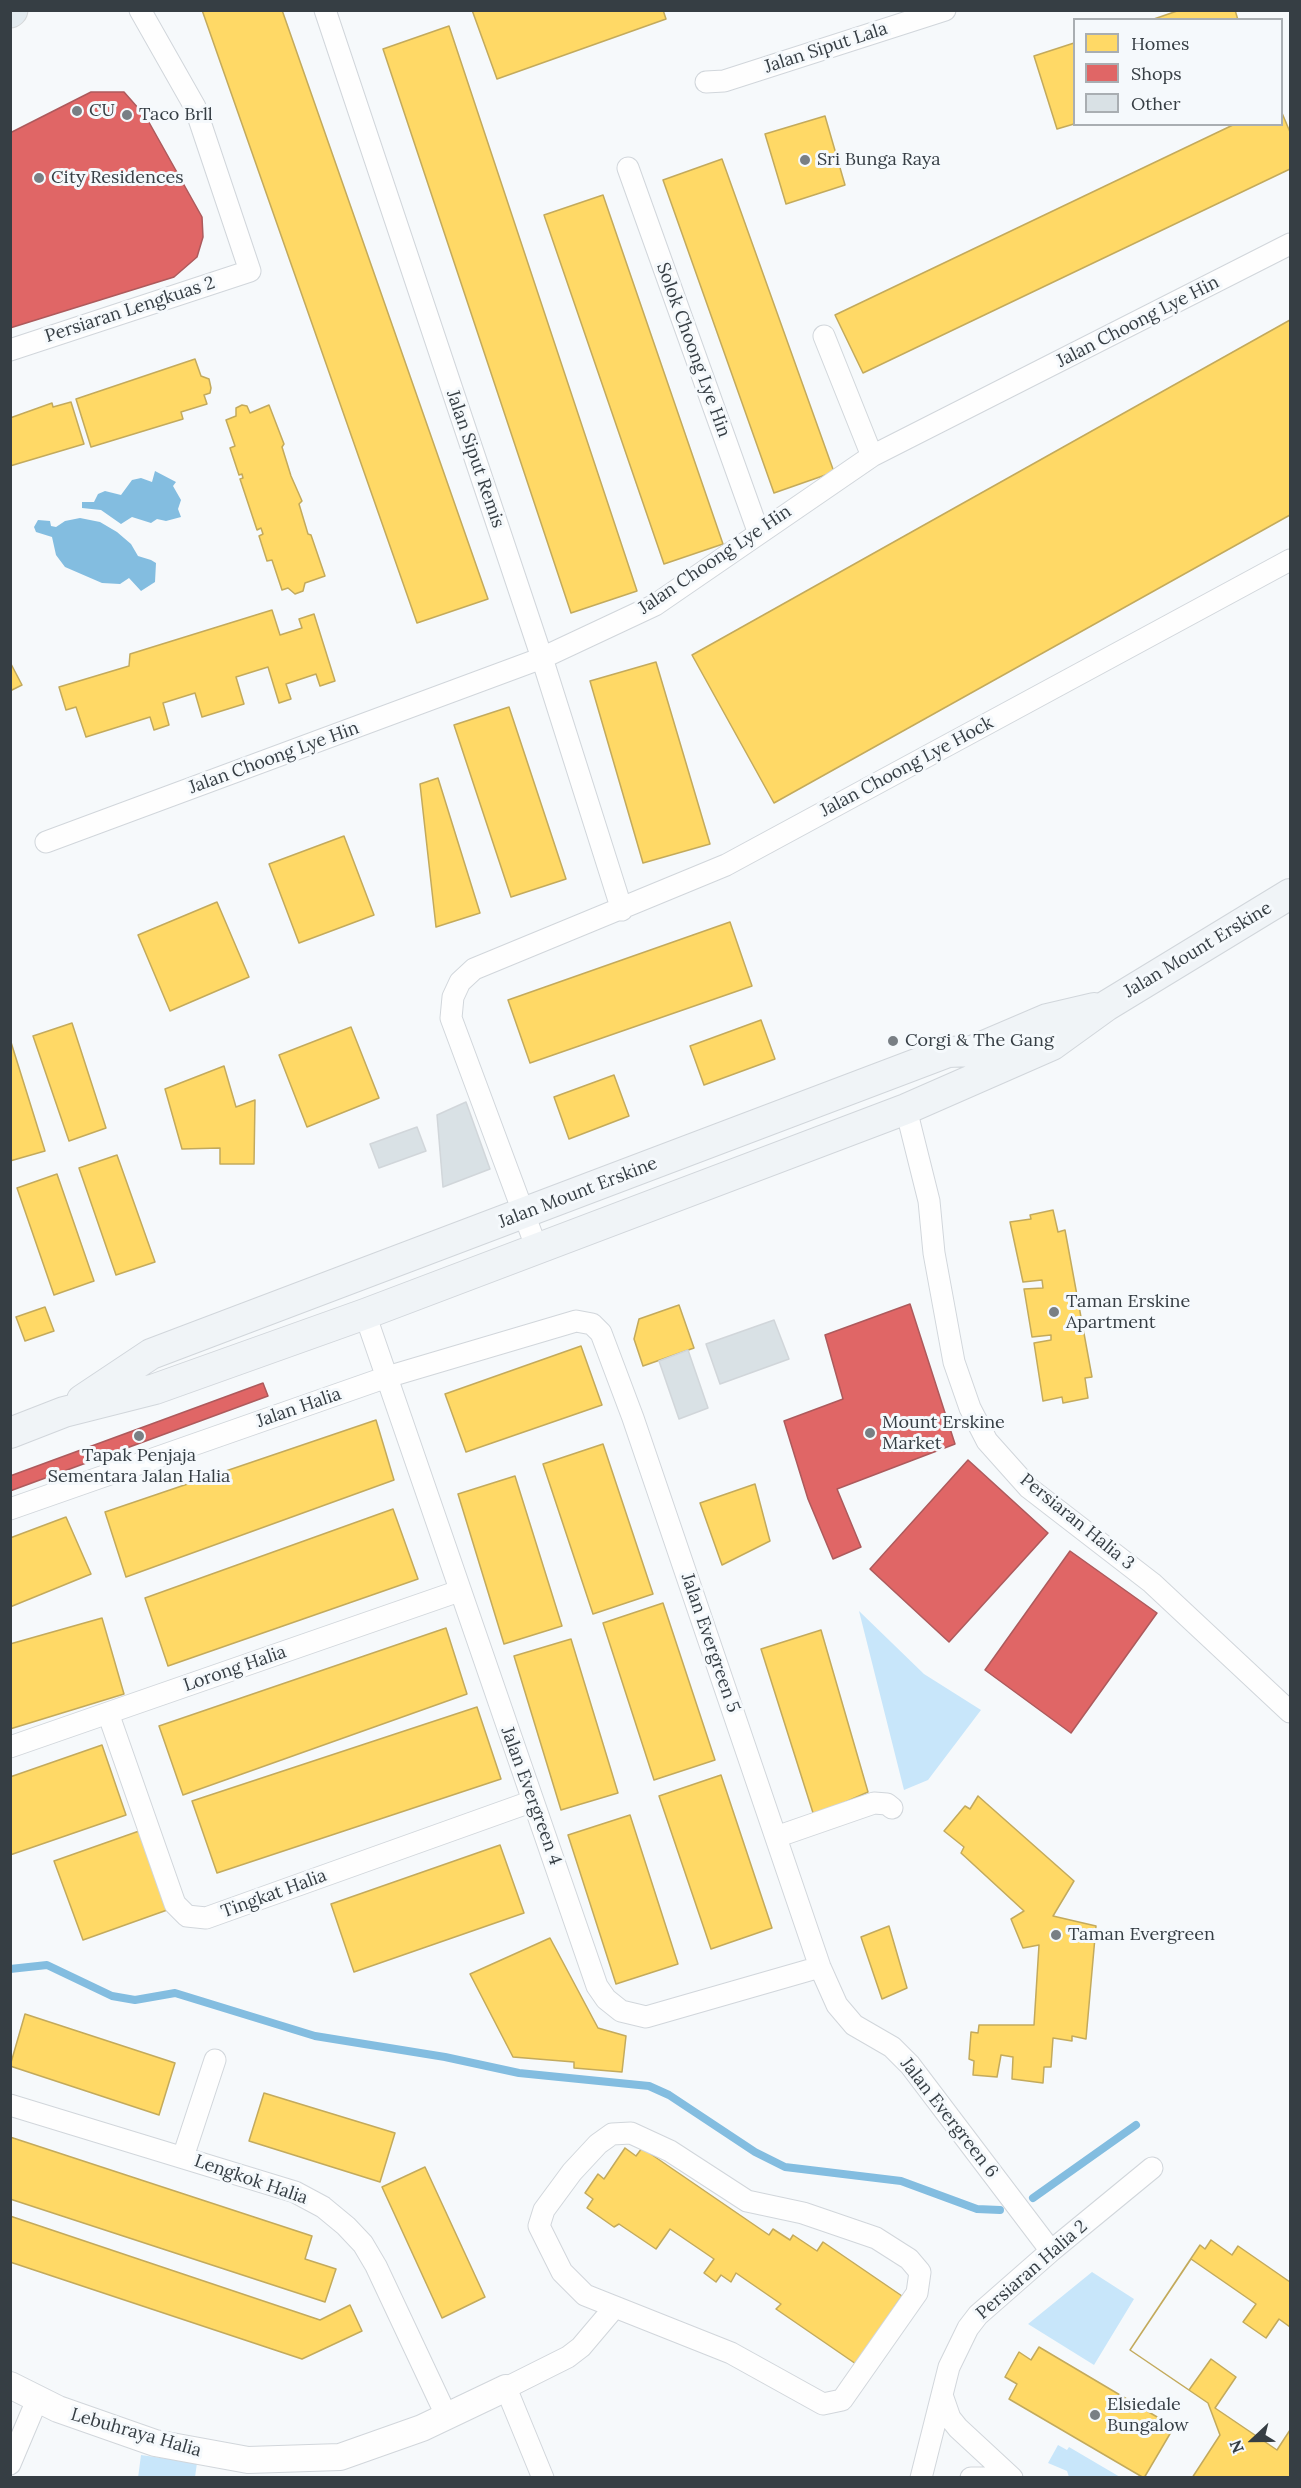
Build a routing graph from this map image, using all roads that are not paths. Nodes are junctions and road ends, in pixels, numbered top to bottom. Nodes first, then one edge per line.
1 (140, 10) edge
2 (325, 10) edge
3 (945, 10) edge
4 (706, 82) dead end
5 (628, 168) dead end
6 (1290, 244) edge
7 (824, 336) dead end
8 (10, 350) edge
9 (872, 456) junction
10 (758, 531) junction
11 (1290, 560) edge
12 (542, 658) junction
13 (46, 842) dead end
14 (1290, 894) edge
15 (622, 910) junction
16 (1106, 1006) junction
17 (972, 1051) junction
18 (906, 1109) junction
19 (701, 1145) junction
20 (524, 1214) junction
21 (452, 1242) junction
22 (537, 1249) junction
23 (365, 1314) junction
24 (592, 1324) joint
25 (217, 1330) junction
26 (387, 1377) junction
27 (64, 1412) junction
28 (10, 1433) edge
29 (10, 1509) edge
30 (459, 1591) junction
31 (1290, 1712) edge
32 (108, 1713) junction
33 (10, 1746) edge
34 (533, 1802) junction
35 (892, 1808) dead end
36 (776, 1837) junction
37 (820, 1966) junction
38 (215, 2060) dead end
39 (10, 2105) edge
40 (183, 2157) junction
41 (1152, 2168) dead end
42 (1051, 2251) junction
43 (614, 2308) junction
44 (10, 2385) edge
45 (506, 2388) junction
46 (942, 2395) junction
47 (37, 2400) junction
48 (447, 2417) junction
49 (10, 2464) edge
50 (543, 2473) edge
51 (921, 2478) edge
52 (971, 2478) edge
53 (988, 2478) edge
54 (1012, 2478) edge

1 - 8 street, Persiaran Lengkuas 2
2 - 12 street, Jalan Siput Remis
3 - 4 street, Jalan Siput Lala
5 - 10 street, Solok Choong Lye Hin
6 - 9 street, Jalan Choong Lye Hin
7 - 9 street
9 - 10 street, Jalan Choong Lye Hin
10 - 12 street, Jalan Choong Lye Hin
11 - 15 street, Jalan Choong Lye Hock
12 - 13 street, Jalan Choong Lye Hin
12 - 15 street, Jalan Siput Remis
14 - 16 main road, Jalan Mount Erskine
15 - 20 street, Jalan Choong Lye Hock
16 - 17 main road, Jalan Mount Erskine
16 - 18 main road, Jalan Mount Erskine
17 - 18 main road
17 - 19 main road, Jalan Mount Erskine
18 - 19 main road
18 - 22 main road, Jalan Mount Erskine
18 - 31 street, Persiaran Halia 3
19 - 20 main road, Jalan Mount Erskine
20 - 21 main road, Jalan Mount Erskine
20 - 22 street, Jalan Choong Lye Hock
21 - 23 main road
21 - 25 main road, Jalan Mount Erskine
22 - 23 main road, Jalan Mount Erskine
23 - 25 main road
23 - 26 street, Jalan Evergreen 4
23 - 27 main road, Jalan Mount Erskine
24 - 26 street, Jalan Halia
24 - 36 street, Jalan Evergreen 5
25 - 27 main road, Jalan Mount Erskine
26 - 29 street, Jalan Halia
26 - 30 street, Jalan Evergreen 4
27 - 28 main road, Jalan Mount Erskine
30 - 32 street, Lorong Halia
30 - 34 street, Jalan Evergreen 4
32 - 33 street, Lorong Halia
32 - 34 street, Tingkat Halia
34 - 37 street, Jalan Evergreen 4
35 - 36 street
36 - 37 street, Jalan Evergreen 5
37 - 42 street, Jalan Evergreen 6
38 - 40 street
39 - 40 street, Lengkok Halia
40 - 48 street, Lengkok Halia
41 - 42 street, Persiaran Halia 2
42 - 46 street, Persiaran Halia 2
43 - 43 street
43 - 45 street
44 - 47 street, Lebuhraya Halia
45 - 48 street, Lebuhraya Halia
45 - 50 street
46 - 51 street, Persiaran Halia 2
46 - 54 street
47 - 48 street, Lebuhraya Halia
47 - 49 street
52 - 53 street

